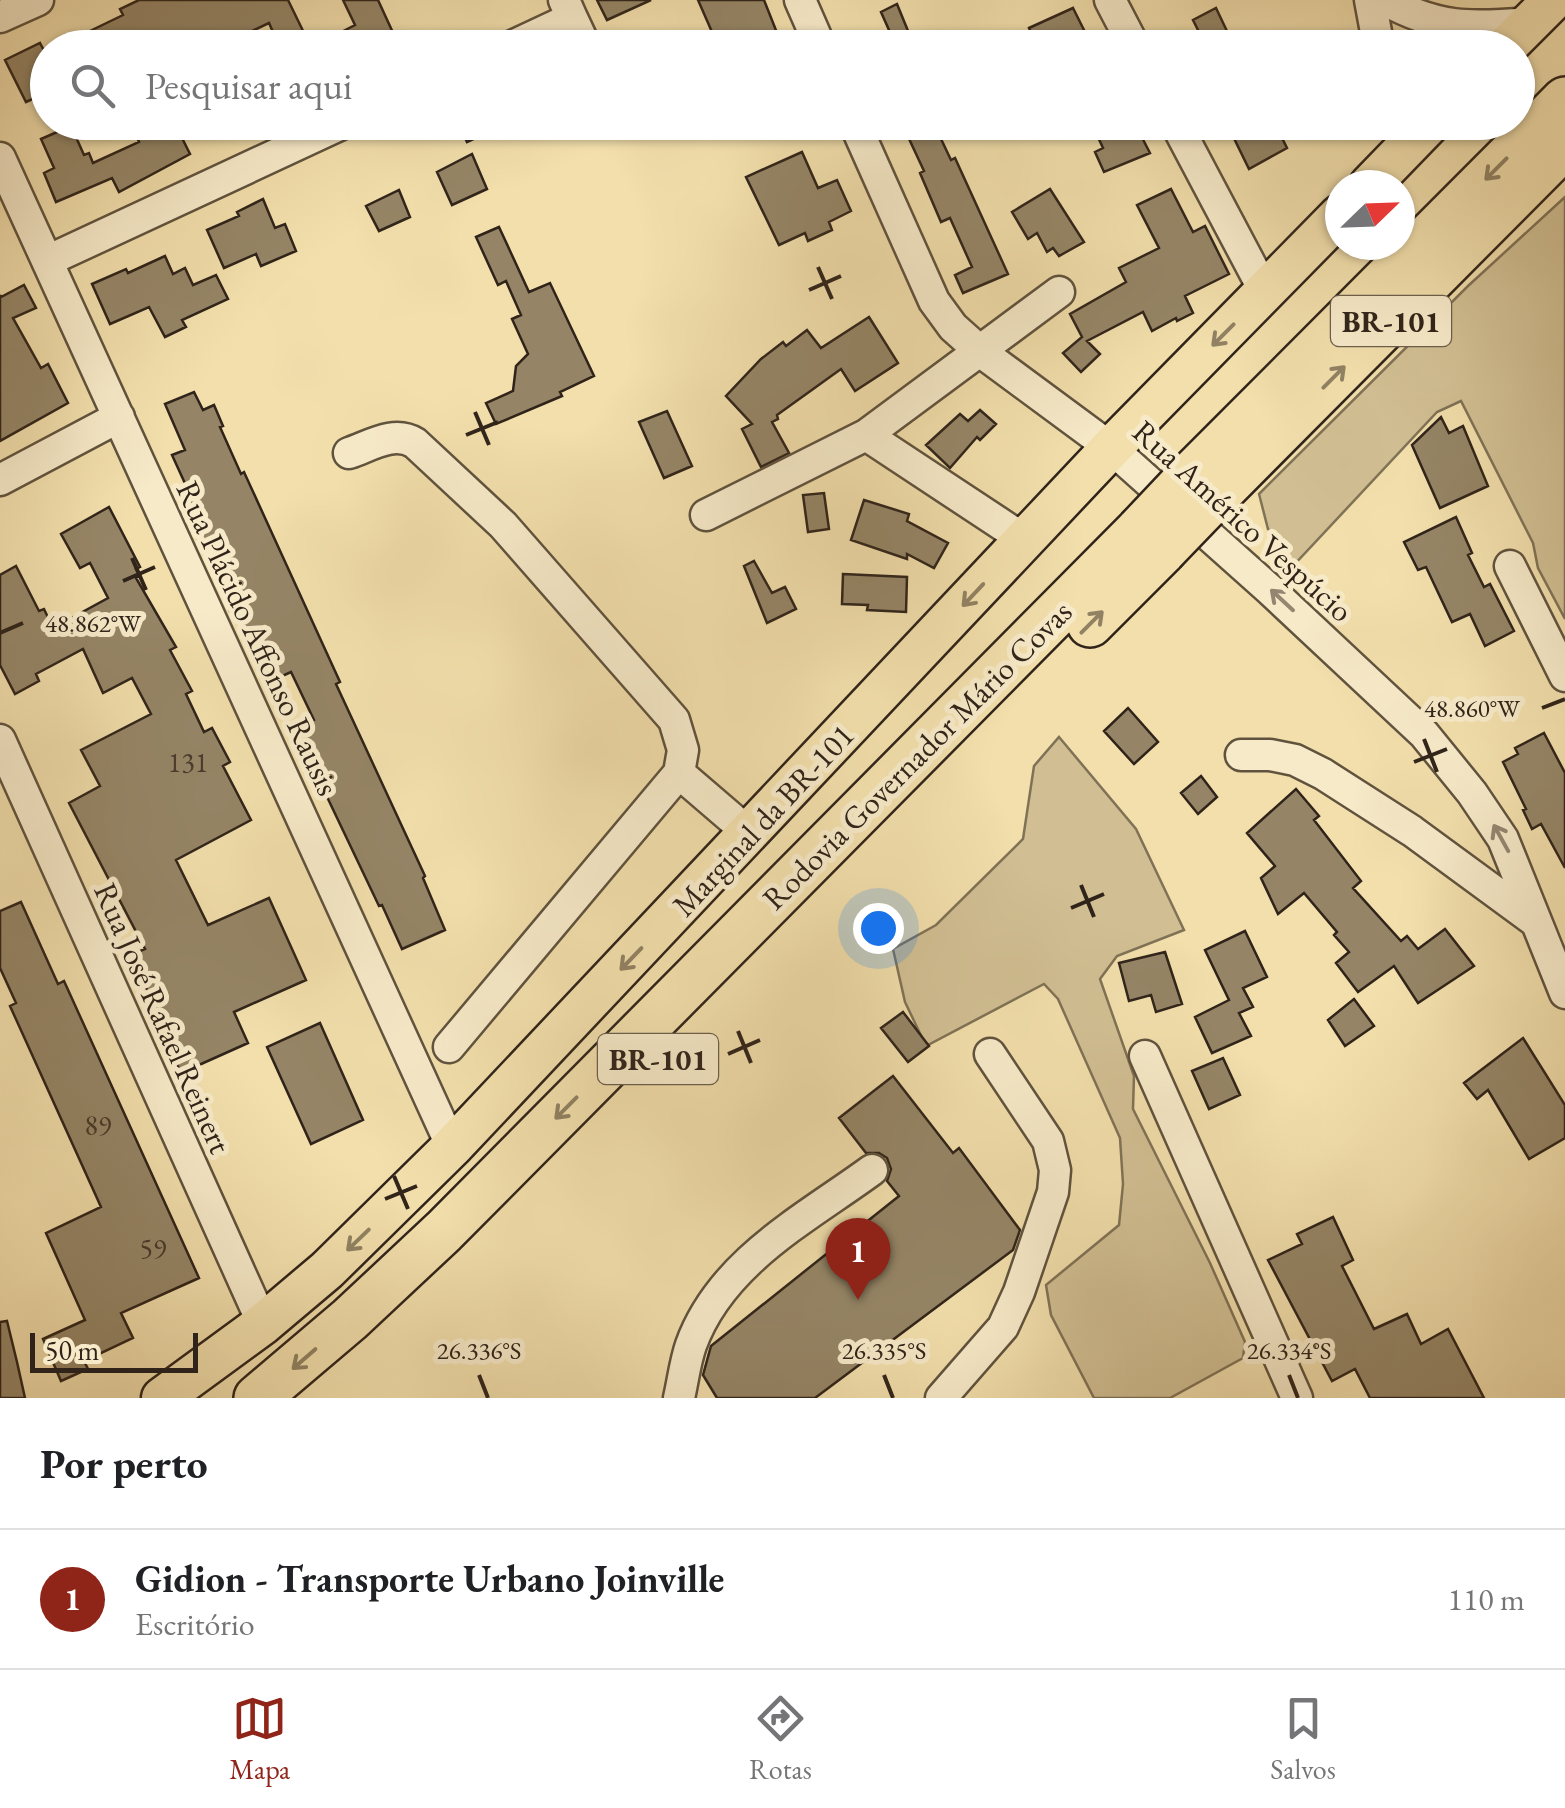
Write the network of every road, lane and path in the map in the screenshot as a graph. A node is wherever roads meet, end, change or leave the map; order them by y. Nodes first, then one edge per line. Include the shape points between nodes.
1 (38, 0) edge
2 (800, 0) edge
3 (1110, 0) edge
4 (1370, 0) edge
5 (1385, 0) edge
6 (568, 9) edge
7 (0, 17) edge
8 (1529, 24) edge
9 (536, 30) edge
10 (813, 30) edge
11 (1126, 30) edge
12 (1376, 30) edge
13 (1565, 100) edge
14 (1535, 132) edge
15 (308, 140) edge
16 (862, 140) edge
17 (1185, 140) edge
18 (1395, 140) edge
19 (1527, 140) edge
20 (1565, 145) edge
21 (0, 158) edge
22 (1378, 170) edge
23 (1325, 230) edge
24 (47, 262) junction
25 (1059, 292) dead end
26 (1265, 292) junction
27 (981, 352) junction
28 (119, 417) junction
29 (866, 436) junction
30 (1111, 448) junction
31 (349, 453) dead end
32 (0, 480) edge
33 (1203, 486) junction
34 (706, 515) dead end
35 (1025, 540) junction
36 (1151, 540) junction
37 (1510, 566) dead end
38 (1565, 676) edge
39 (0, 740) edge
40 (1242, 754) dead end
41 (679, 774) junction
42 (750, 834) junction
43 (1536, 922) junction
44 (1565, 992) edge
45 (449, 1048) dead end
46 (990, 1054) dead end
47 (1146, 1056) dead end
48 (452, 1147) junction
49 (872, 1170) dead end
50 (263, 1324) junction
51 (162, 1398) edge
52 (257, 1398) edge
53 (306, 1398) edge
54 (679, 1398) edge
55 (941, 1398) edge
56 (1297, 1398) edge

1 - 7 street
2 - 10 street
3 - 11 street
4 - 12 street
5 - 8 street via 1450,26
6 - 9 street
13 -> 14 highway, Rodovia Governador Mário Covas / BR-101
15 - 24 street
16 - 27 street, Rua Américo Vespúcio via 934,301
17 - 26 street
18 - 22 main road
19 -> 33 highway, Rodovia Governador Mário Covas / BR-101
33 -> 20 highway, Rodovia Governador Mário Covas / BR-101
21 - 24 street, Rua Plácido Affonso Rausis
23 - 26 main road, Marginal da BR-101
24 - 28 street, Rua Plácido Affonso Rausis
25 - 27 street
26 -> 30 main road, Marginal da BR-101
27 - 29 street
27 - 30 street, Rua Américo Vespúcio
28 - 32 street
28 - 48 street, Rua Plácido Affonso Rausis
29 - 34 street
29 - 35 street
30 - 35 main road, Marginal da BR-101
43 -> 30 street, Rua Américo Vespúcio via 1503,840 1424,734
31 - 41 street via 405,437 503,524 674,720 683,750
33 - 36 highway, Rodovia Governador Mário Covas / BR-101, bridge
35 -> 42 main road, Marginal da BR-101
36 -> 52 highway, Rodovia Governador Mário Covas / BR-101 via 444,1231
53 -> 36 highway, Rodovia Governador Mário Covas / BR-101 via 479,1239
37 - 38 street
39 - 50 street, Rua José Rafael Reinert
40 - 43 street via 1295,760 1323,774
41 - 42 street
41 - 45 street
42 -> 48 main road, Marginal da BR-101
43 - 44 street, Rua Américo Vespúcio
46 - 55 street via 1048,1142 1053,1192 1002,1327
47 - 56 street
48 -> 50 main road, Marginal da BR-101
49 - 54 street via 746,1262 714,1298 691,1345
50 - 51 main road, Marginal da BR-101

